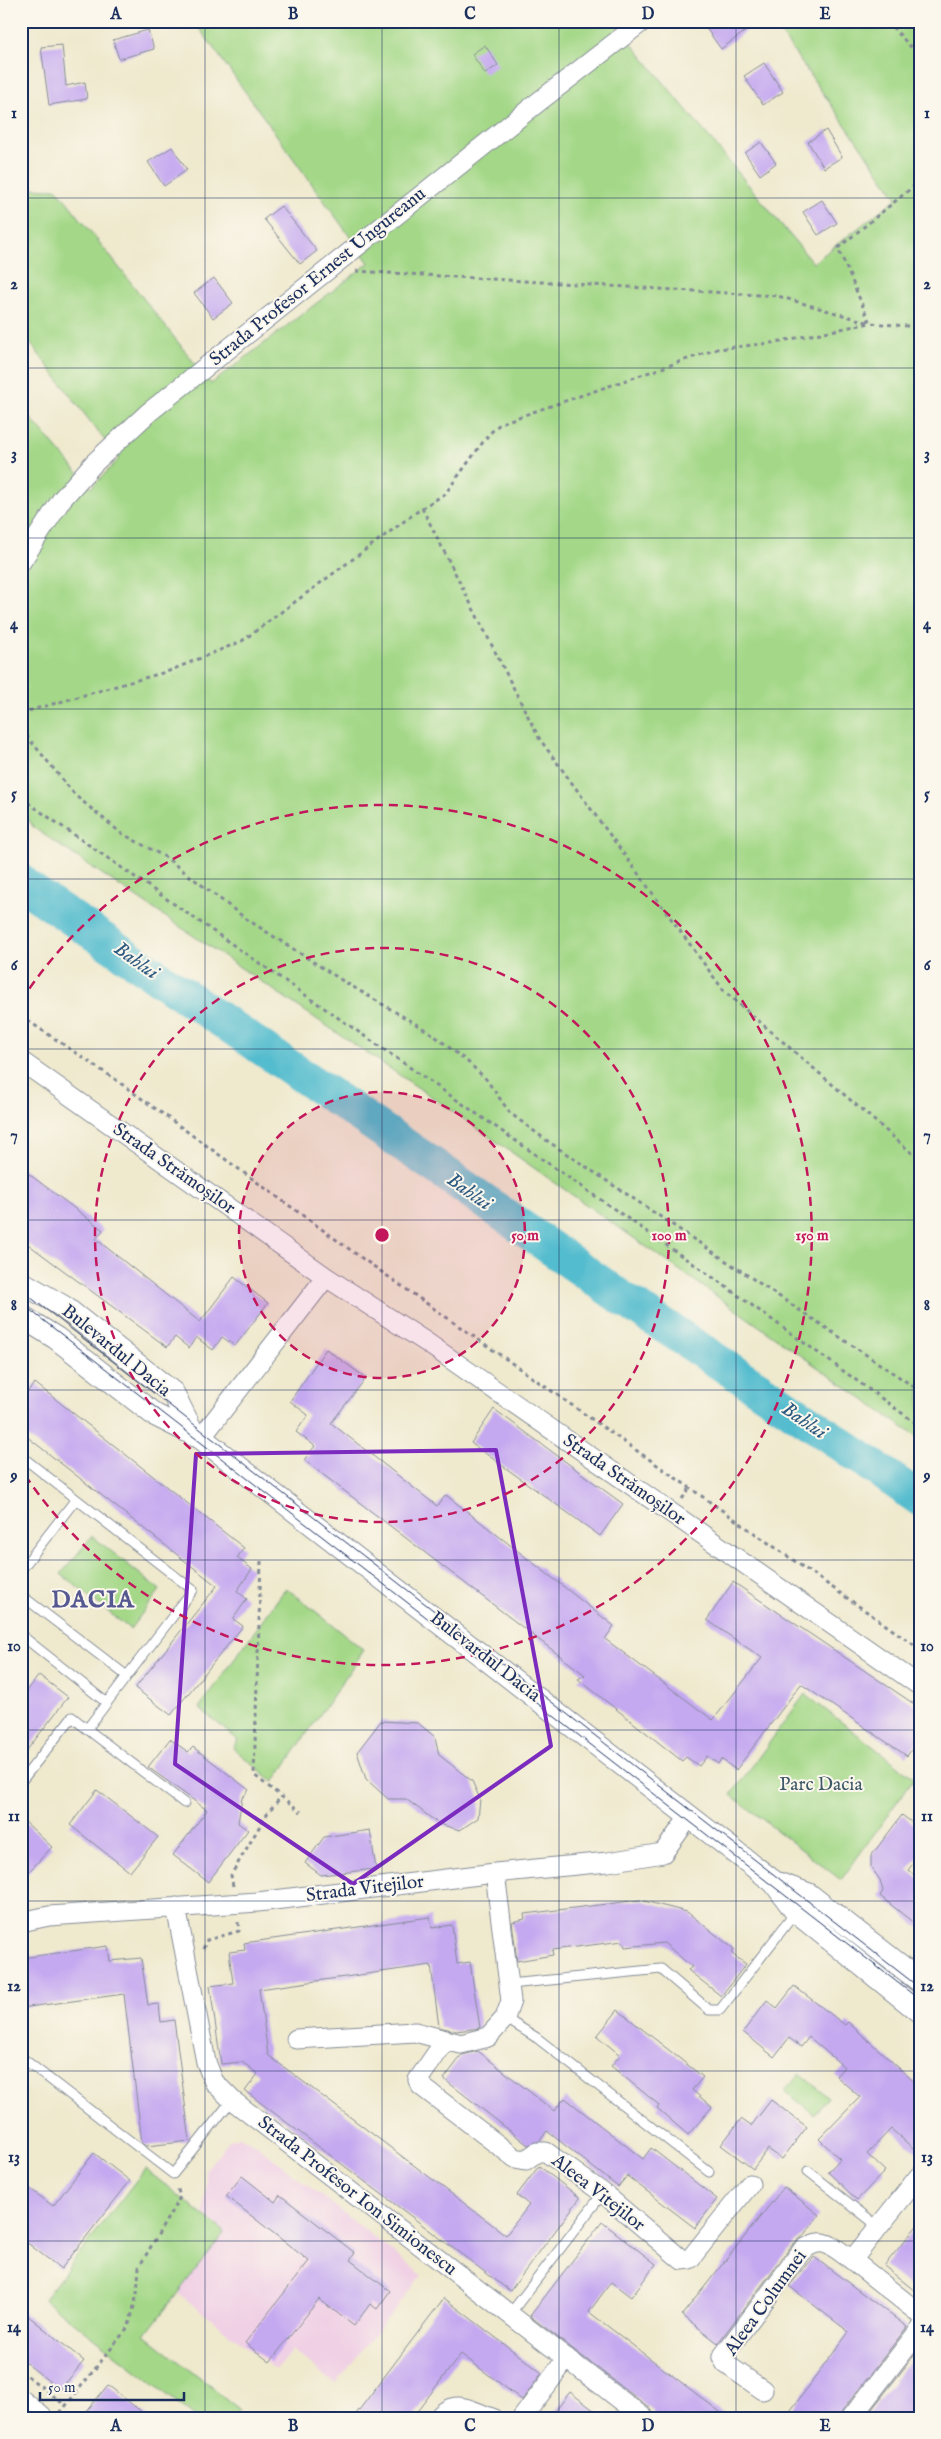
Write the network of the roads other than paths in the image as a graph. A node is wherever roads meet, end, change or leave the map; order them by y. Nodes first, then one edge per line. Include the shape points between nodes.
1 (644, 21) edge
2 (21, 562) edge
3 (21, 1061) edge
4 (326, 1277) junction
5 (23, 1287) edge
6 (21, 1316) edge
7 (198, 1436) junction
8 (21, 1456) edge
9 (76, 1499) junction
10 (21, 1570) edge
11 (21, 1595) edge
12 (21, 1635) edge
13 (127, 1676) junction
14 (920, 1686) edge
15 (107, 1703) junction
16 (86, 1729) junction
17 (23, 1779) dead end
18 (184, 1804) dead end
19 (690, 1816) junction
20 (495, 1873) junction
21 (802, 1903) junction
22 (176, 1907) junction
23 (21, 1922) edge
24 (920, 1981) edge
25 (510, 1984) junction
26 (920, 2012) edge
27 (505, 2018) junction
28 (296, 2039) dead end
29 (444, 2041) junction
30 (21, 2057) edge
31 (232, 2100) junction
32 (808, 2171) dead end
33 (709, 2172) dead end
34 (920, 2175) edge
35 (750, 2184) dead end
36 (603, 2193) junction
37 (878, 2227) junction
38 (852, 2260) junction
39 (510, 2314) junction
40 (920, 2314) edge
41 (920, 2329) edge
42 (567, 2358) junction
43 (763, 2390) dead end
44 (21, 2401) edge
45 (42, 2418) edge
46 (438, 2418) edge
47 (492, 2418) edge
48 (522, 2418) edge
49 (644, 2418) edge
50 (851, 2418) edge

1 - 2 street, Strada Profesor Ernest Ungureanu via 148,413 94,463 62,499
3 - 4 street, Strada Strămoșilor
4 - 7 street
4 - 14 street, Strada Strămoșilor via 426,1342
5 - 7 street, Bulevardul Dacia via 64,1307 173,1393
6 - 7 street, Bulevardul Dacia via 56,1338 155,1415
7 - 19 street, Bulevardul Dacia
8 - 9 lane
9 - 10 lane
9 - 13 lane via 193,1590
11 - 13 lane
12 - 15 lane
13 - 15 lane
15 - 16 lane
16 - 17 lane via 72,1717
16 - 18 lane
19 - 20 street, Strada Vitejilor via 663,1853
19 - 21 street, Bulevardul Dacia
20 - 22 street, Strada Vitejilor via 258,1902
20 - 25 street
21 - 24 street, Bulevardul Dacia
21 - 25 lane via 720,2010 709,2010 661,1970
21 - 26 street, Bulevardul Dacia
22 - 23 street, Strada Vitejilor via 49,1916
22 - 31 street, Strada Profesor Ion Simionescu via 206,2062 214,2082
25 - 27 street via 511,2002
27 - 29 street via 488,2036 461,2044
27 - 33 lane via 537,2038
28 - 29 street via 415,2032
29 - 36 street, Aleea Vitejilor via 421,2073 418,2080 421,2086 515,2158 526,2160 537,2152 546,2152
30 - 31 lane via 173,2174
31 - 39 street, Strada Profesor Ion Simionescu
32 - 37 lane
34 - 37 street
35 - 36 street, Aleea Vitejilor via 690,2259 682,2260
36 - 39 lane
37 - 38 street
38 - 40 street, Aleea Columnei
38 - 43 street, Aleea Columnei via 829,2244 809,2244 722,2357 726,2364
39 - 42 street, Strada Profesor Ion Simionescu
41 - 50 street
42 - 48 street
42 - 49 street, Strada Profesor Ion Simionescu
44 - 45 street
46 - 47 street via 444,2410 461,2406

